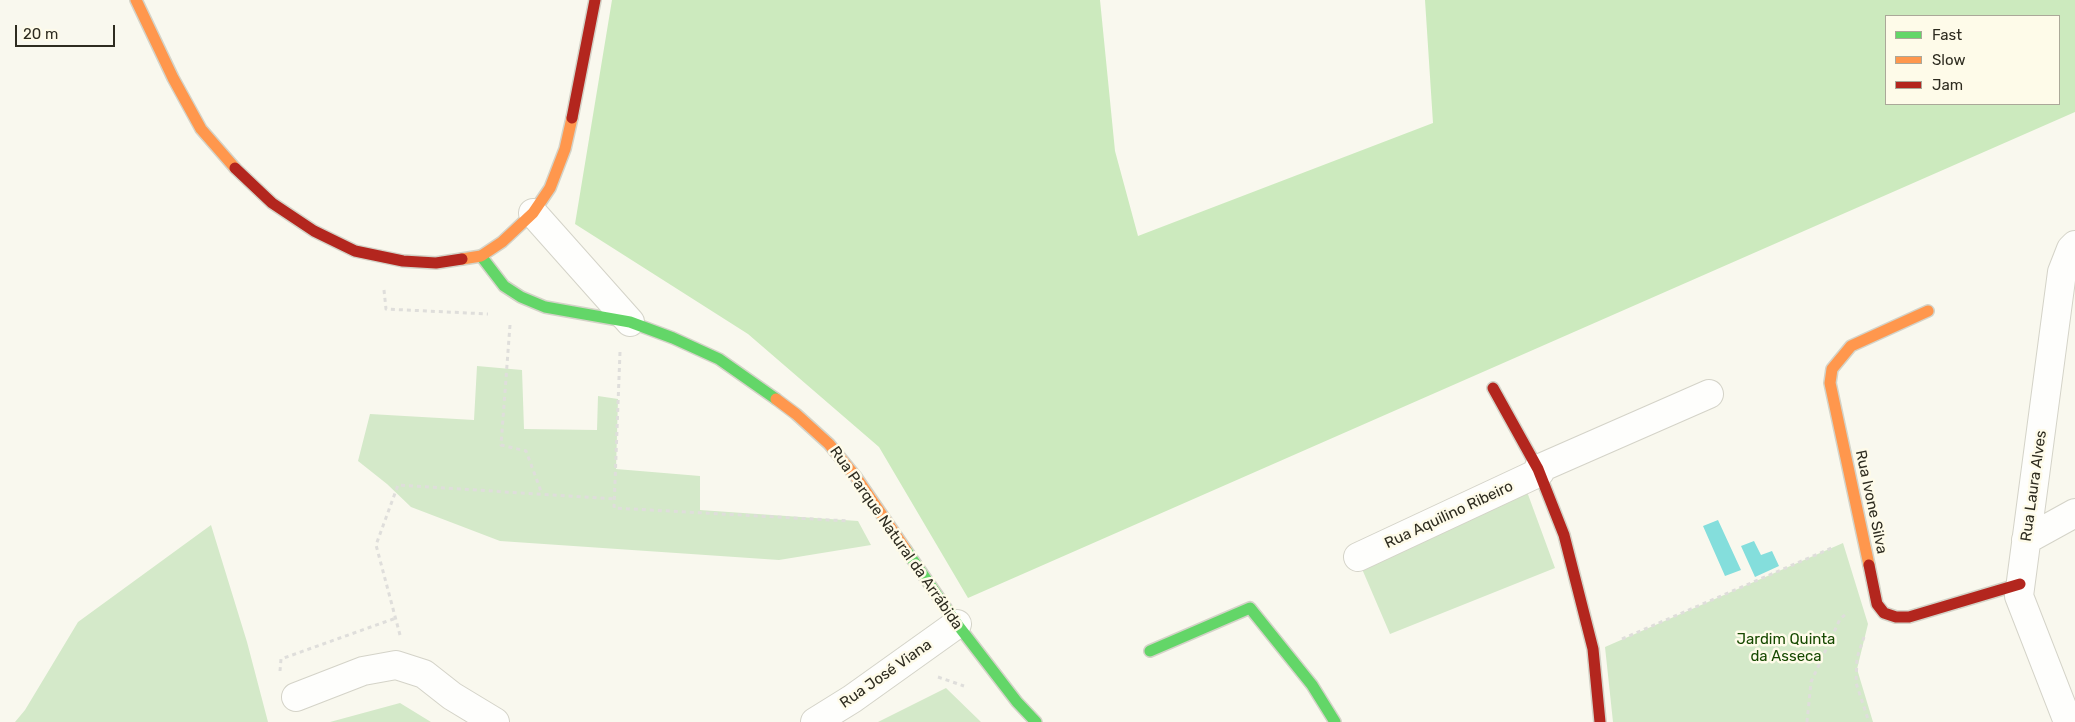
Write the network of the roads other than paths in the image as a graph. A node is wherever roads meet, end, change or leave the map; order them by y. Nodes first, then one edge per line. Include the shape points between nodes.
1 (136, 0) edge
2 (595, 0) edge
3 (533, 213) junction
4 (2075, 245) edge
5 (481, 256) junction
6 (1928, 311) dead end
7 (625, 321) junction
8 (1493, 388) dead end
9 (1709, 394) dead end
10 (1539, 471) junction
11 (2075, 513) edge
12 (2026, 540) junction
13 (1358, 557) dead end
14 (2020, 584) junction
15 (957, 624) junction
16 (1150, 651) dead end
17 (296, 696) dead end
18 (495, 722) edge
19 (814, 722) edge
20 (1036, 722) edge
21 (1334, 722) edge
22 (1600, 722) edge
23 (2068, 722) edge

1 - 5 street via 201,129 238,172 272,203 314,231 355,250 381,257 436,263
2 - 3 street via 565,149 550,188
3 - 5 street via 519,229
3 - 7 street, Rua Parque Natural da Arrábida
4 - 12 street, Rua Laura Alves via 2062,272
5 - 7 street, Rua Parque Natural da Arrábida via 504,286 545,307
6 - 14 street, Rua Ivone Silva via 1851,346 1832,369 1830,383 1877,604 1884,613 1909,617
7 - 15 street, Rua Parque Natural da Arrábida via 674,338 719,359 796,414 828,444 856,478
8 - 10 street
9 - 10 street, Rua Aquilino Ribeiro
10 - 13 street, Rua Aquilino Ribeiro
10 - 22 street via 1564,535 1586,616 1593,649
11 - 12 street
12 - 14 street, Rua Laura Alves
14 - 23 street, Rua Laura Alves via 2018,596
15 - 19 street, Rua José Viana via 852,699
15 - 20 street, Rua Parque Natural da Arrábida
16 - 21 street via 1250,608 1312,686
17 - 18 street via 379,667 410,668

